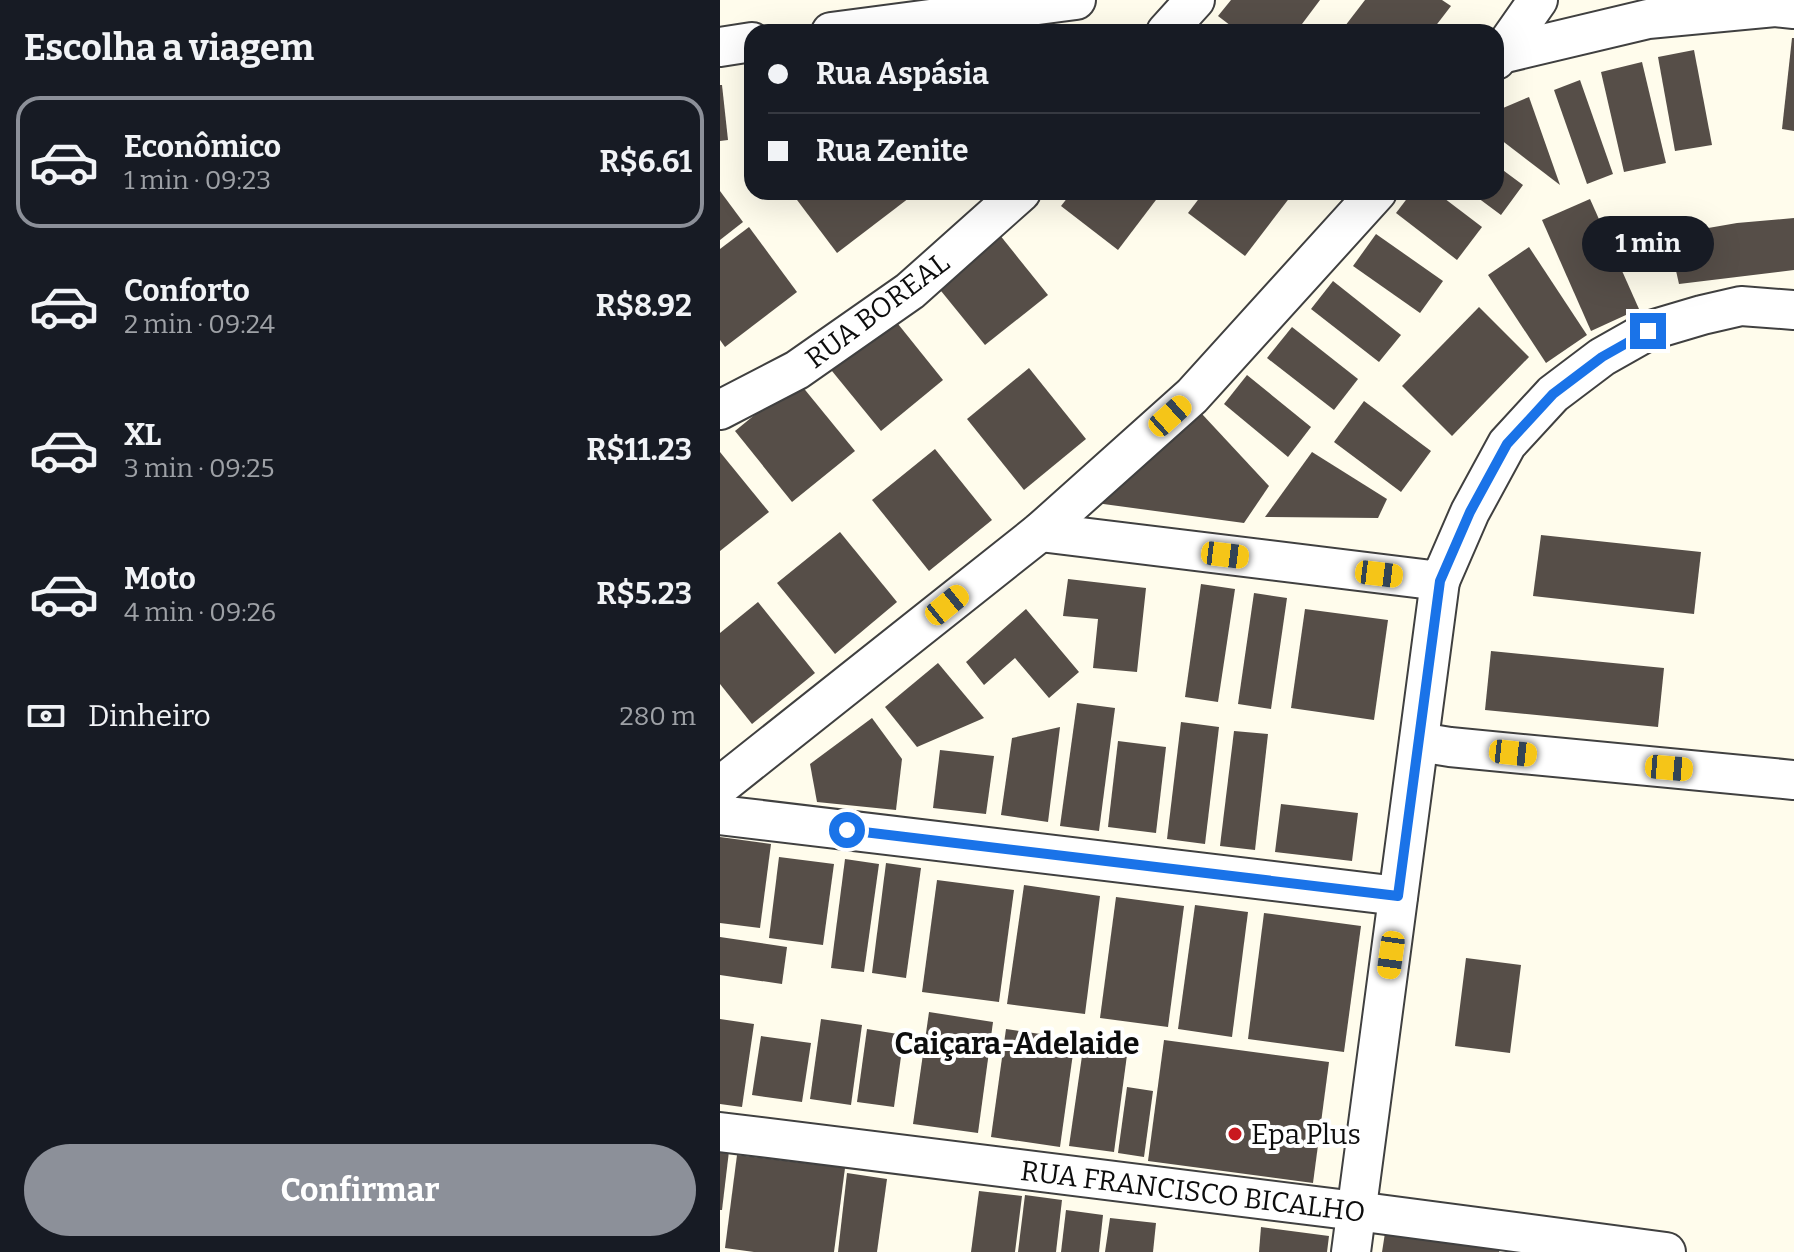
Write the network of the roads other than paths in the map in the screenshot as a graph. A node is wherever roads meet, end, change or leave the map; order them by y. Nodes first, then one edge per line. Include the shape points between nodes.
1 (1076, 0) edge
2 (1195, 0) edge
3 (1538, 0) edge
4 (1794, 9) edge
5 (892, 24) edge
6 (1173, 24) edge
7 (744, 43) edge
8 (720, 47) edge
9 (1504, 48) edge
10 (1504, 55) edge
11 (1012, 200) edge
12 (1370, 200) edge
13 (1794, 310) edge
14 (720, 410) edge
15 (1040, 532) junction
16 (1440, 581) junction
17 (1419, 742) junction
18 (762, 753) junction
19 (1794, 780) edge
20 (720, 786) edge
21 (737, 817) edge
22 (1398, 896) junction
23 (720, 1132) edge
24 (1356, 1211) junction
25 (1351, 1252) edge
26 (1666, 1252) edge

1 - 5 street
2 - 6 street
3 - 9 street
4 - 10 street via 1648,19
7 - 8 street
11 - 14 street, RUA BOREAL via 910,291 797,370
12 - 15 street via 1192,396
13 - 16 street via 1741,306 1648,331 1553,394 1507,444
15 - 16 street
15 - 18 street
16 - 17 street
17 - 19 street
17 - 22 street
18 - 20 street
18 - 21 street
21 - 22 street
22 - 24 street
23 - 24 street, RUA FRANCISCO BICALHO
24 - 25 street
24 - 26 street, RUA FRANCISCO BICALHO

